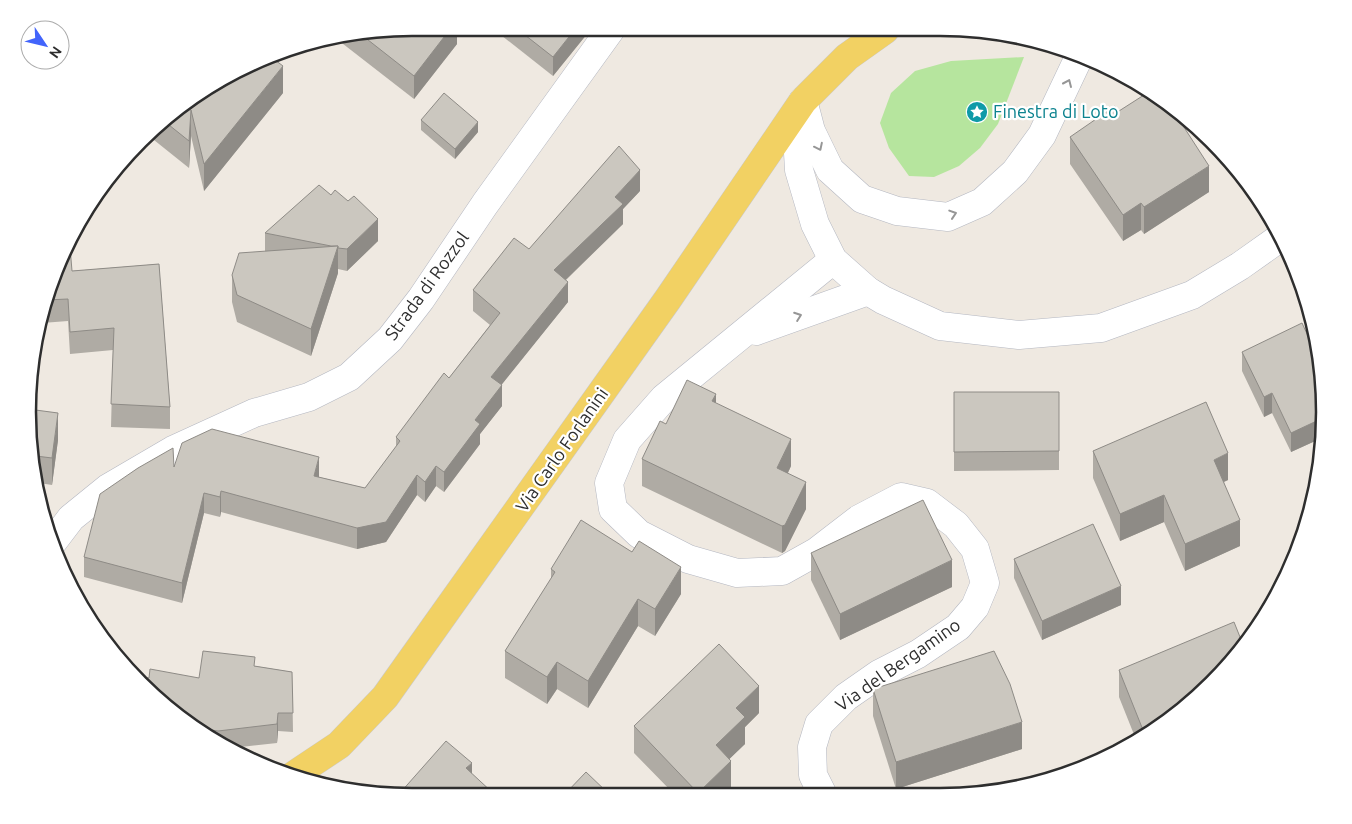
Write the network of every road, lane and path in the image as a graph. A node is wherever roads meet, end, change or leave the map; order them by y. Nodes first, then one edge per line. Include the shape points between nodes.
1 (607, 36) edge
2 (877, 36) edge
3 (1077, 62) edge
4 (803, 101) junction
5 (1275, 242) edge
6 (833, 260) junction
7 (868, 291) junction
8 (736, 338) junction
9 (57, 536) edge
10 (301, 771) edge
11 (820, 788) edge

1 - 9 street, Strada di Rozzol via 485,204 421,299 390,339 349,377 309,397 254,413 173,450 108,488 71,518
2 - 4 main road, Via Carlo Forlanini via 847,57
4 -> 3 street via 811,131 830,170 862,200 897,211 948,217 982,202 1015,172 1042,135
4 - 6 street via 797,136 798,170 815,224
4 - 10 main road, Via Carlo Forlanini via 663,307 385,698 339,746
5 - 7 street via 1192,295 1101,328 1019,336 940,326
6 - 7 street
6 - 8 street, Via del Bergamino
8 -> 7 street, Via del Bergamino
8 - 11 street, Via del Bergamino via 664,398 627,440 609,483 613,510 639,534 688,559 737,573 782,571 816,552 859,519 901,497 927,503 956,525 975,549 985,583 975,607 958,627 866,683 846,697 819,724 812,747 813,775

